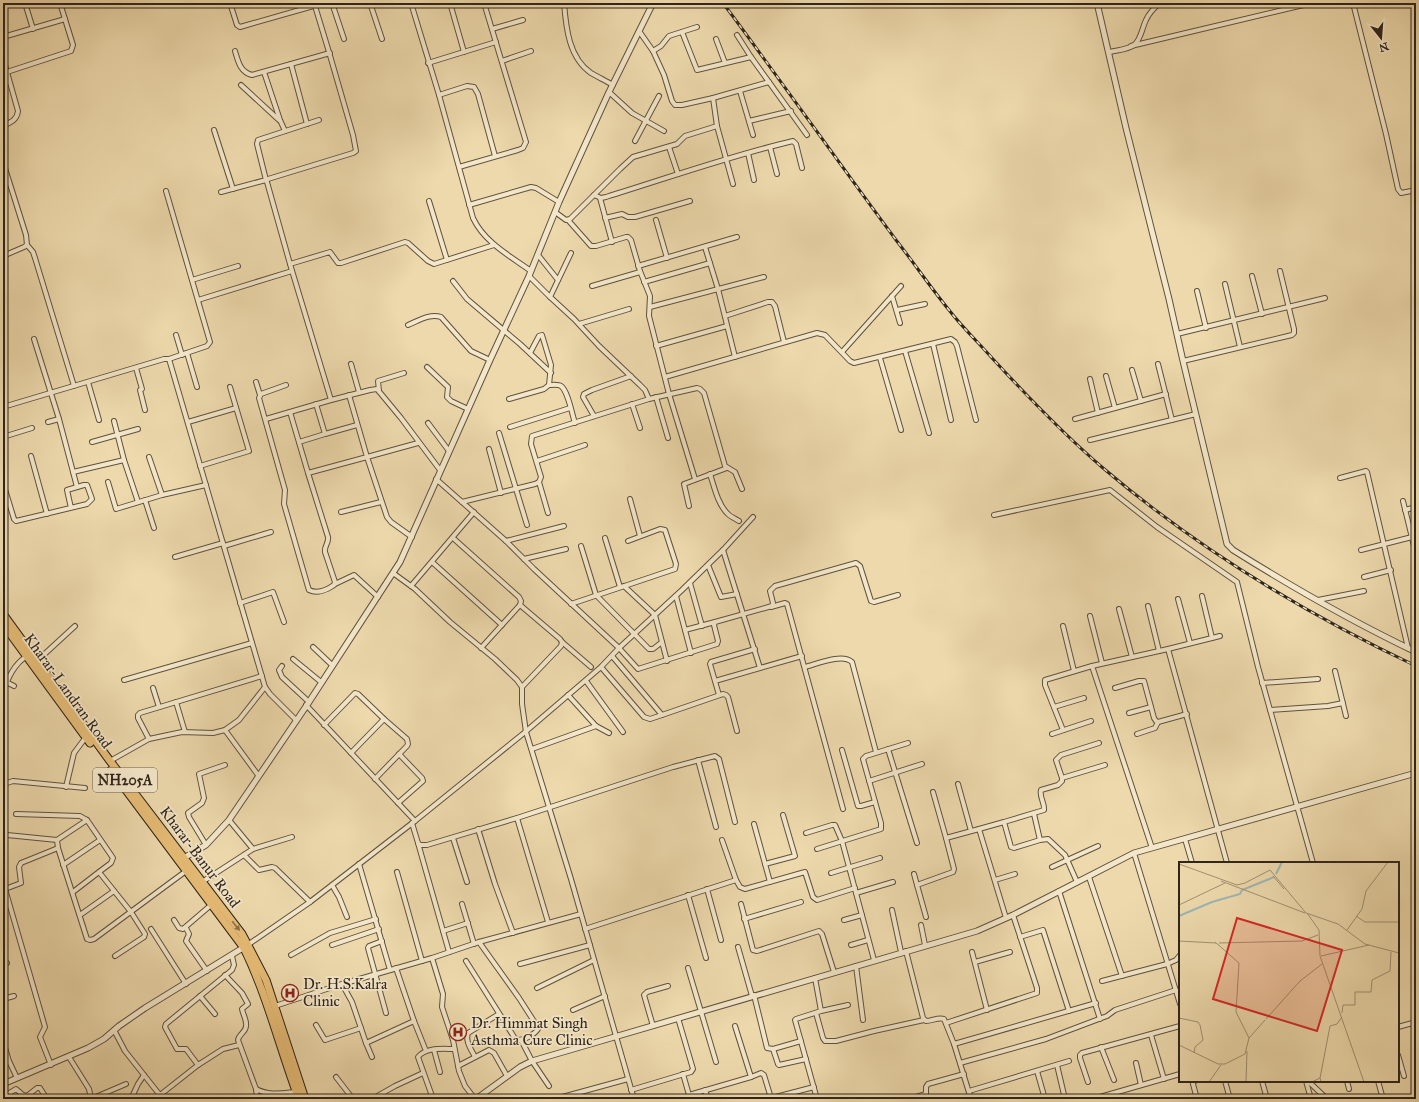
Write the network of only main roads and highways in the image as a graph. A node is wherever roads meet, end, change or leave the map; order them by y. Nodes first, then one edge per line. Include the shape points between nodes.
1 (3, 614) edge
2 (3, 624) edge
3 (181, 859) junction
4 (246, 946) junction
5 (298, 1095) edge
6 (305, 1099) edge

1 - 3 highway, Kharar-Banur Road / NH205A
2 - 3 highway, Kharar-Landran Road / NH205A via 86,737
3 - 4 highway, Kharar-Landran Road / NH205A via 185,871
3 -> 4 highway, Kharar-Banur Road / NH205A via 242,934
4 - 5 highway, NH205A
4 - 6 highway, Kharar-Banur Road / NH205A via 266,980

